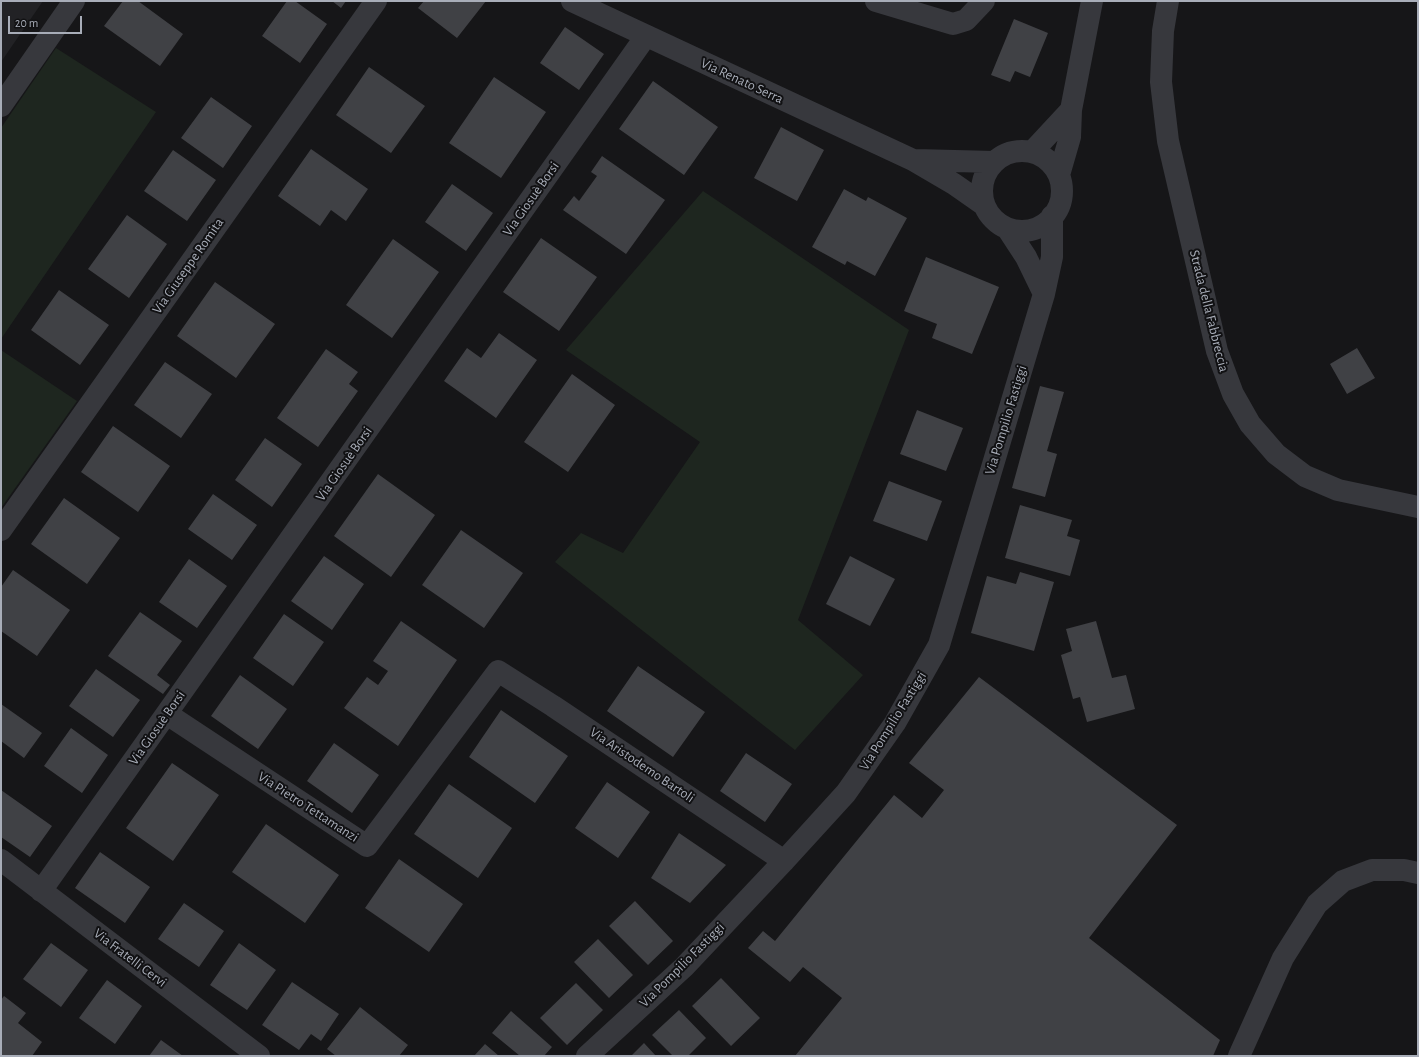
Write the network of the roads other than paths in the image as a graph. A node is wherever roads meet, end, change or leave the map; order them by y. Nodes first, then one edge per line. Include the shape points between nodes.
1 (74, 1) edge
2 (376, 1) edge
3 (572, 1) edge
4 (876, 1) edge
5 (984, 1) edge
6 (1092, 1) edge
7 (1168, 1) edge
8 (646, 36) junction
9 (1, 106) edge
10 (1071, 110) junction
11 (1032, 152) junction
12 (913, 160) junction
13 (994, 162) junction
14 (1059, 176) junction
15 (984, 205) junction
16 (1052, 216) junction
17 (1007, 228) junction
18 (1044, 294) junction
19 (1418, 507) edge
20 (1, 530) edge
21 (498, 671) joint
22 (167, 714) junction
23 (1, 860) edge
24 (784, 861) junction
25 (1418, 873) edge
26 (41, 891) junction
27 (254, 1055) edge
28 (587, 1056) edge
29 (1239, 1056) edge

1 - 9 street
2 - 20 street, Via Giuseppe Romita
3 - 8 street, Via Renato Serra
4 - 5 street via 953,24 966,20
6 - 10 street
7 - 19 street, Strada della Fabbreccia via 1163,31 1161,82 1168,141 1217,351 1232,394 1250,424 1276,454 1305,476 1338,490
8 - 12 street, Via Renato Serra
8 - 22 street, Via Giosuè Borsi
10 - 11 street
10 - 14 street via 1070,137
11 - 13 street via 1006,154
11 - 14 street via 1052,165
12 - 13 street, Via Renato Serra
12 - 15 street, Via Renato Serra
13 - 15 street via 983,182
14 - 16 street via 1061,197
15 - 17 street via 990,215
16 - 17 street via 1032,229
16 - 18 street, Via Pompilio Fastiggi via 1052,257
17 - 18 street via 1026,257
18 - 24 street, Via Pompilio Fastiggi via 939,645 895,723 846,793
21 - 22 street, Via Pietro Tettamanzi via 366,846
21 - 24 street, Via Aristodemo Bartoli
22 - 26 street, Via Giosuè Borsi
23 - 26 street, Via Fratelli Cervi
24 - 28 street, Via Pompilio Fastiggi via 684,967
25 - 29 street via 1404,870 1372,870 1343,881 1318,904 1283,958
26 - 27 street, Via Fratelli Cervi

